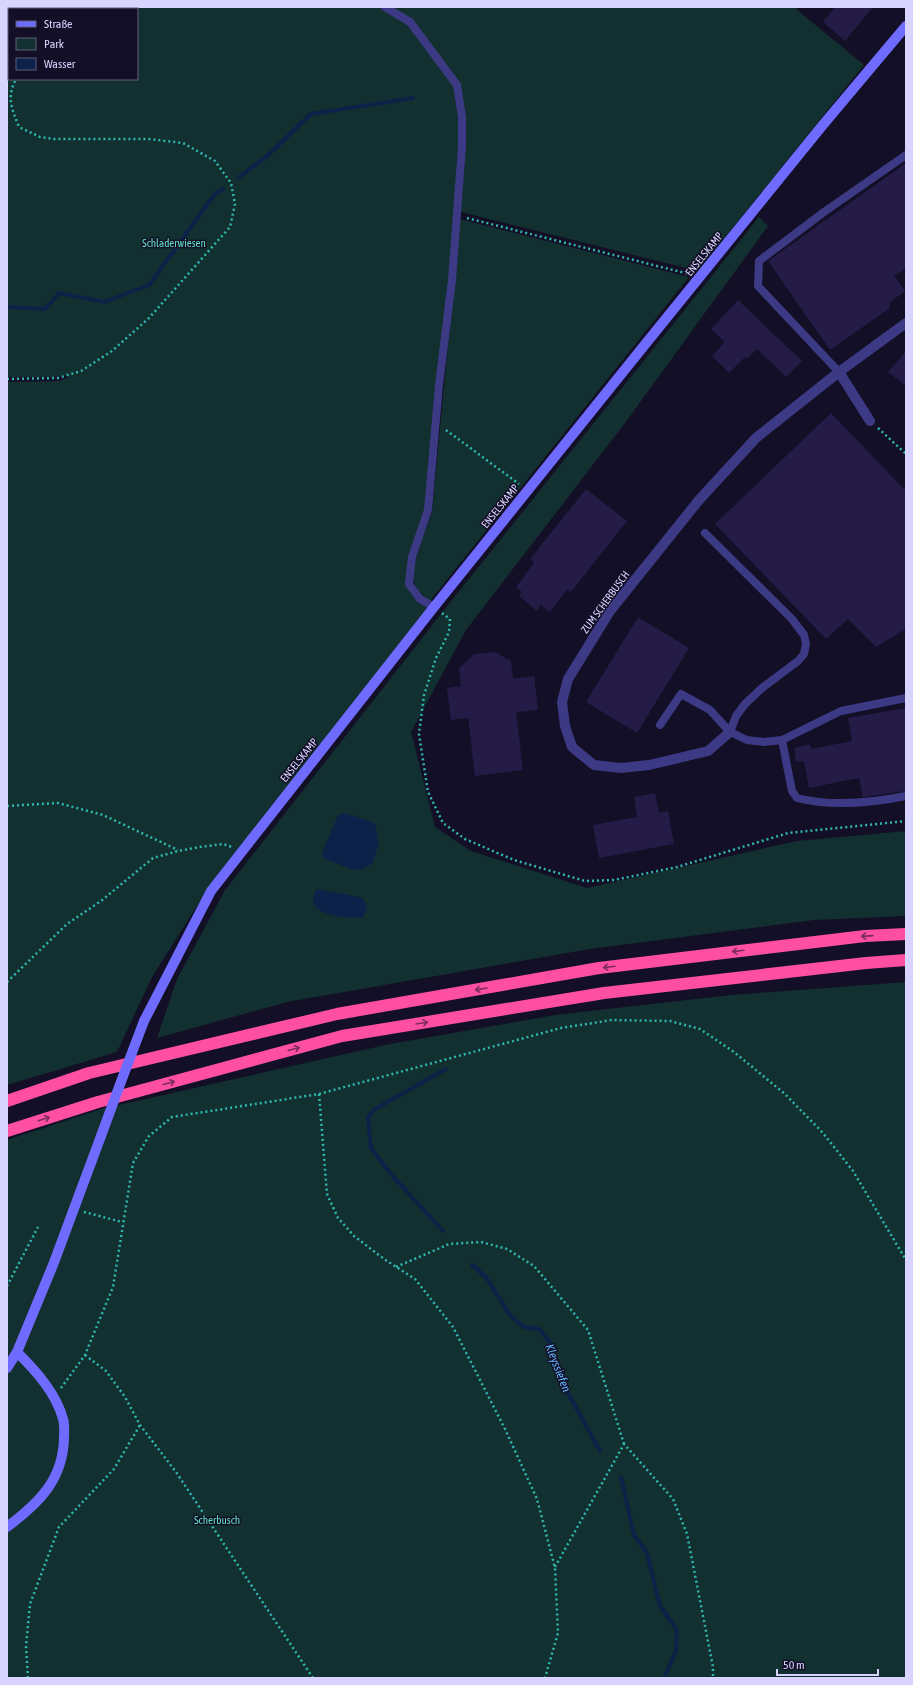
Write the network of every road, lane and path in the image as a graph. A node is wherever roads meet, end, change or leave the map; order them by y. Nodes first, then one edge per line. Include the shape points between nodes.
1 (385, 7) edge
2 (906, 26) edge
3 (16, 80) edge
4 (906, 155) edge
5 (457, 216) junction
6 (701, 277) junction
7 (906, 323) edge
8 (838, 372) junction
9 (7, 379) edge
10 (870, 421) joint
11 (436, 423) junction
12 (906, 454) edge
13 (528, 490) junction
14 (705, 533) dead end
15 (434, 607) junction
16 (906, 698) edge
17 (660, 725) dead end
18 (730, 732) junction
19 (782, 740) junction
20 (906, 796) edge
21 (7, 806) edge
22 (906, 821) edge
23 (178, 851) junction
24 (242, 851) junction
25 (906, 934) edge
26 (906, 960) edge
27 (7, 982) edge
28 (319, 1094) junction
29 (7, 1101) edge
30 (7, 1131) edge
31 (74, 1210) junction
32 (122, 1222) junction
33 (38, 1227) dead end
34 (906, 1260) edge
35 (396, 1267) junction
36 (7, 1286) edge
37 (17, 1352) junction
38 (85, 1355) junction
39 (7, 1368) edge
40 (54, 1397) junction
41 (140, 1425) junction
42 (624, 1444) junction
43 (7, 1527) edge
44 (555, 1568) junction
45 (28, 1678) edge
46 (313, 1678) edge
47 (545, 1678) edge
48 (713, 1678) edge

1 - 5 lane via 410,22 457,85 462,116 462,146
2 - 6 main road, ENSELSKAMP
3 - 9 path via 10,103 19,127 40,137 54,139 149,139 183,143 215,161 231,183 235,204 230,227 149,318 112,351 81,371 58,378
4 - 8 lane via 759,261 758,286
5 - 6 path
5 - 11 lane
6 - 13 main road, ENSELSKAMP
7 - 8 street, ZUM SCHERBUSCH
8 - 10 street
8 - 18 street, ZUM SCHERBUSCH via 756,438 699,500 610,611 568,679 562,702 565,726 572,747 594,765 621,768 649,765 708,751
10 - 12 path
11 - 13 path
11 - 15 lane via 428,510 412,557 409,584 420,599
13 - 15 main road, ENSELSKAMP
14 - 18 lane via 792,619 804,635 806,644 804,654 798,661 745,704 736,716
15 - 22 path via 450,620 449,632 436,658 424,695 419,734 428,792 443,823 465,839 514,860 592,881 614,880 677,867 788,833
15 - 24 main road, ENSELSKAMP
16 - 19 lane via 842,711
17 - 18 lane via 681,694 710,710
18 - 19 lane via 752,741
19 - 20 lane via 792,791 797,798 807,801 859,803
21 - 23 path via 58,803 103,815
23 - 24 path via 223,844
23 - 27 path via 153,858 101,901 67,924
24 - 31 main road, ENSELSKAMP, bridge via 211,891 144,1021
25 -> 29 highway via 865,936 599,968 337,1014 89,1073
30 -> 26 highway via 98,1102 342,1036 604,993
28 - 32 path via 172,1117 149,1136 133,1163
28 - 34 path via 561,1028 612,1020 670,1021 700,1029 734,1052 785,1094 823,1133 853,1171
28 - 35 path via 327,1194 338,1218 354,1236
31 - 32 path
31 - 37 main road, ENSELSKAMP
32 - 38 path via 113,1287
33 - 36 path
35 - 42 path via 449,1244 480,1242 507,1248 534,1266 588,1330
35 - 44 path via 415,1278 453,1327 537,1499
37 - 39 main road, ENSELSKAMP
37 - 40 main road
38 - 40 path
38 - 41 path via 106,1371 125,1397
40 - 43 main road via 64,1421 61,1464 46,1492 27,1512
41 - 45 path via 114,1469 59,1527 30,1604 26,1646
41 - 46 path via 176,1472
42 - 44 path
42 - 48 path via 673,1499 686,1534 712,1660
44 - 47 path via 558,1634

